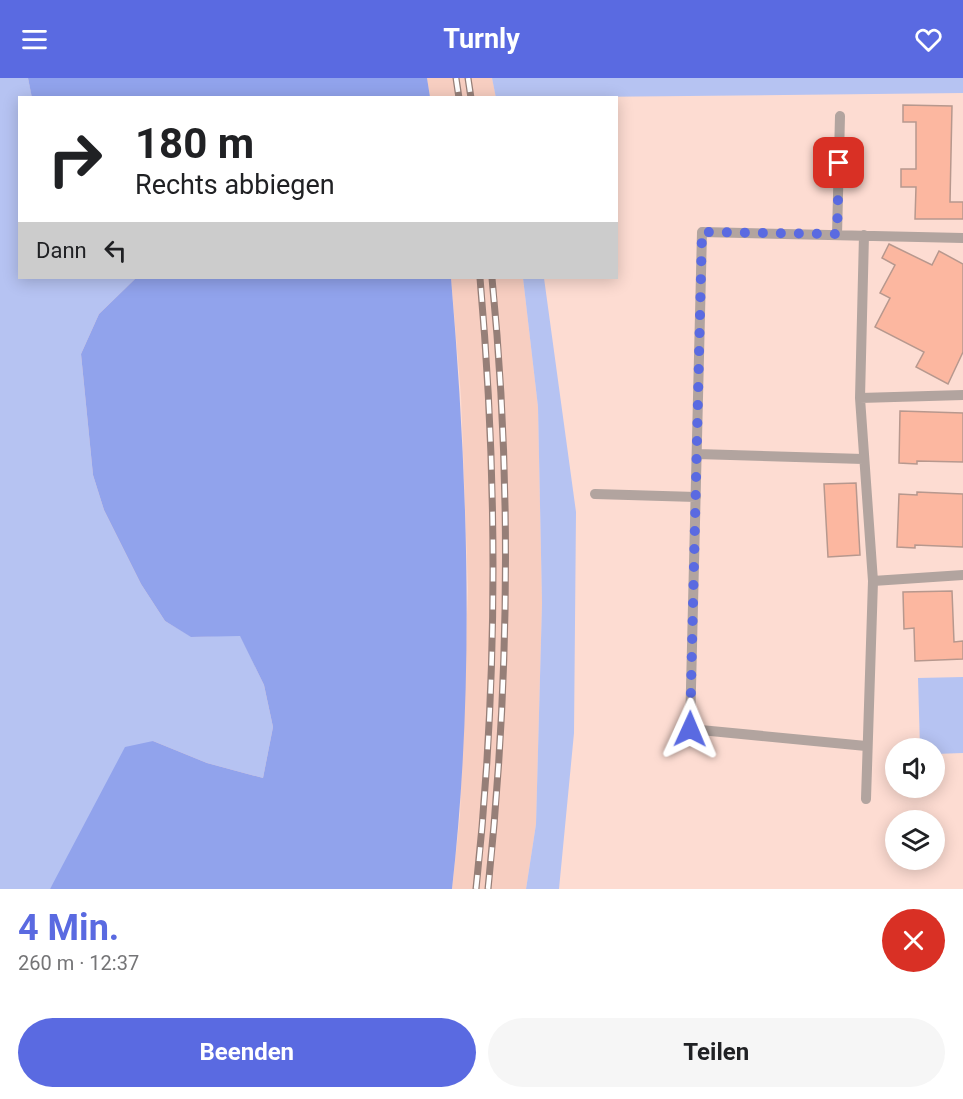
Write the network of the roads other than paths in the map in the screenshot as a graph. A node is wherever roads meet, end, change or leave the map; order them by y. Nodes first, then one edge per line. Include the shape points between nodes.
1 (840, 116) dead end
2 (837, 234) junction
3 (864, 235) junction
4 (963, 238) edge
5 (963, 395) edge
6 (860, 398) junction
7 (697, 454) junction
8 (863, 459) junction
9 (595, 494) dead end
10 (696, 497) junction
11 (963, 575) edge
12 (873, 581) junction
13 (866, 746) junction
14 (866, 799) dead end

1 - 2 lane
2 - 3 lane
2 - 7 lane via 702,232
3 - 4 lane
3 - 6 lane
5 - 6 lane
6 - 8 lane
7 - 8 lane
7 - 10 lane
8 - 12 lane
9 - 10 lane
10 - 13 lane via 690,729
11 - 12 lane
12 - 13 lane
13 - 14 lane

